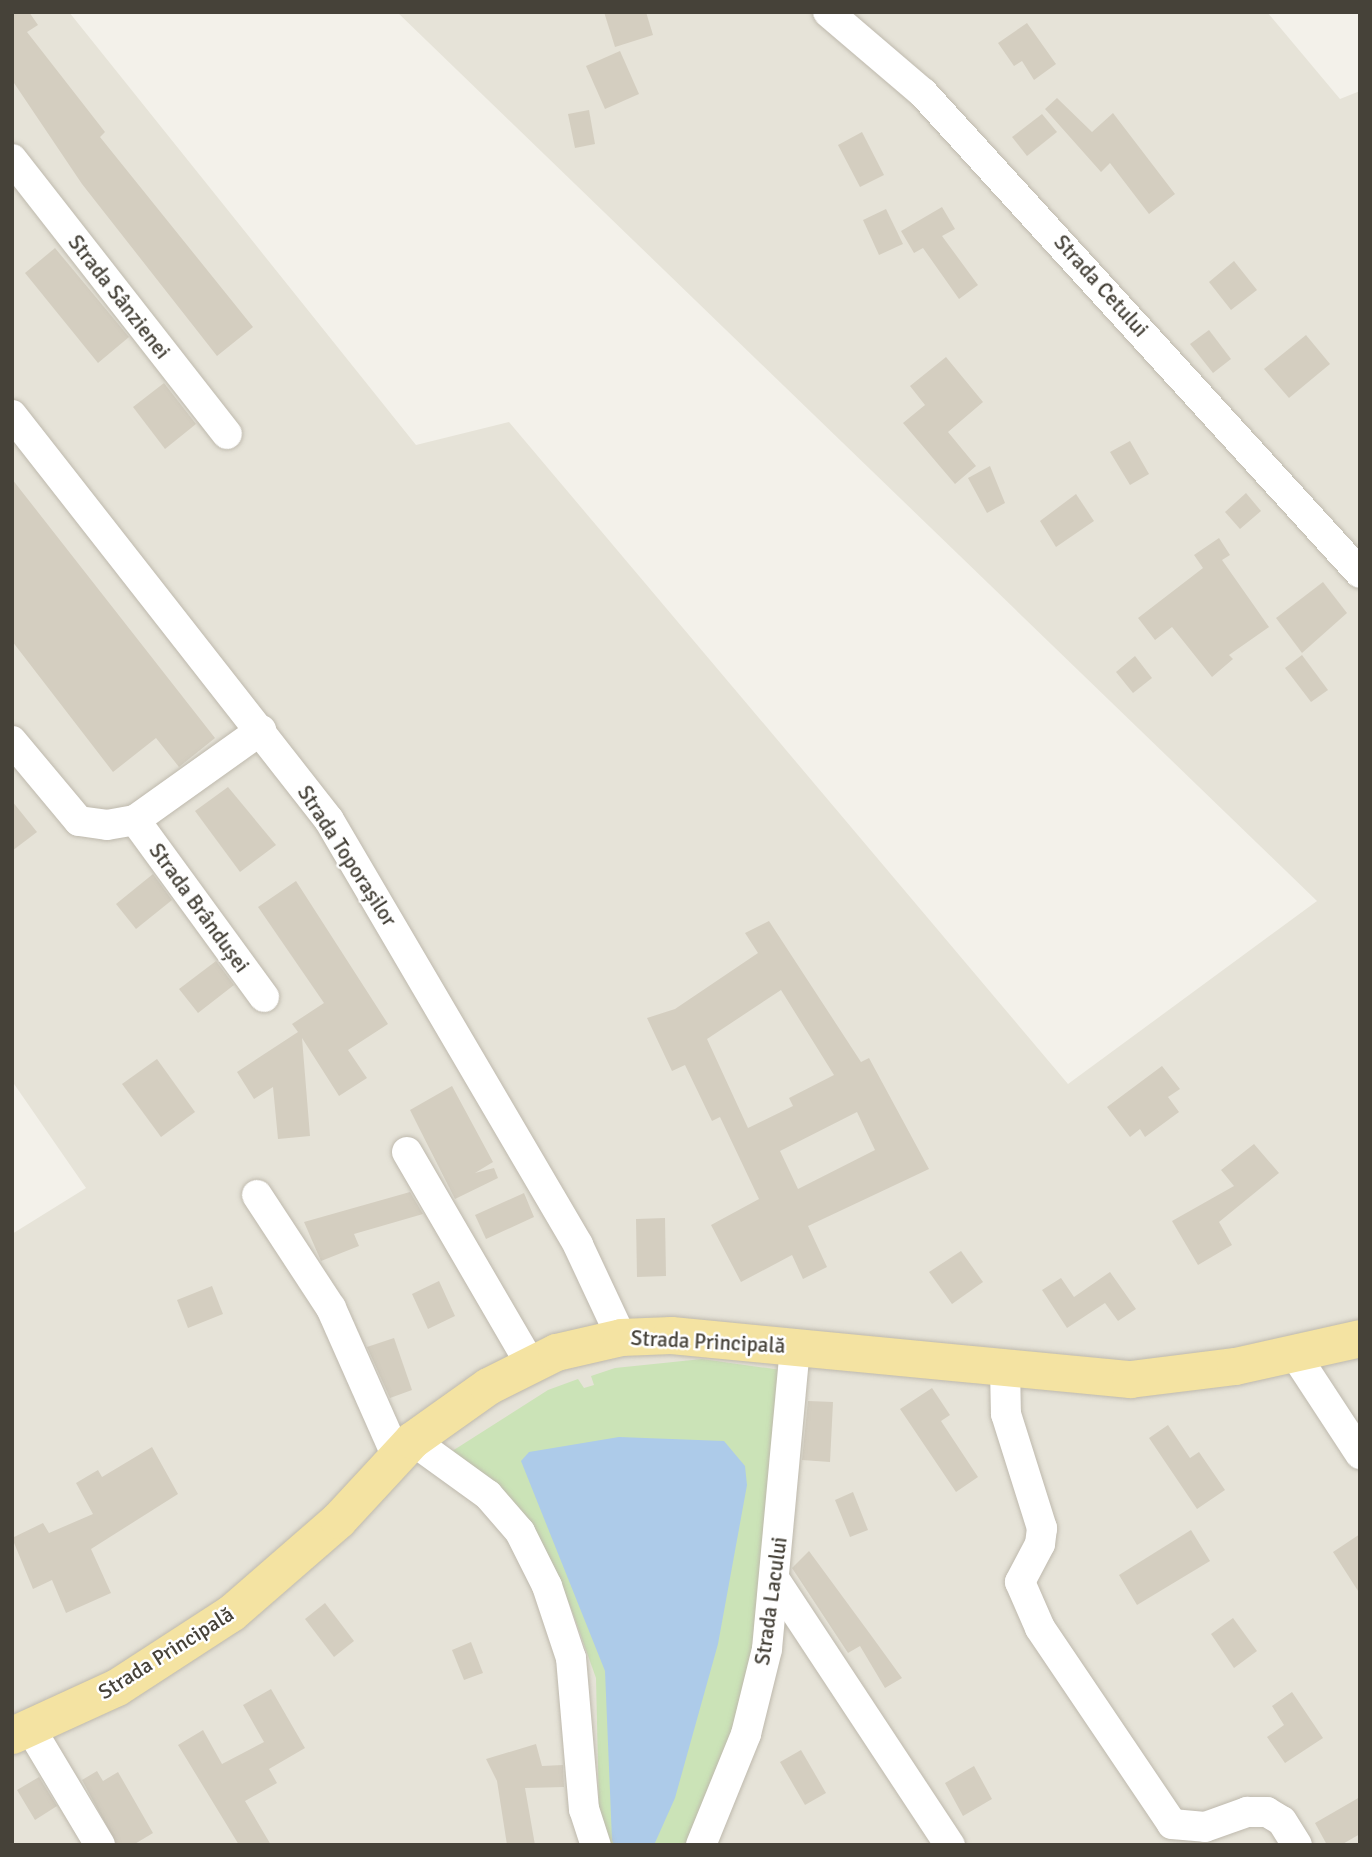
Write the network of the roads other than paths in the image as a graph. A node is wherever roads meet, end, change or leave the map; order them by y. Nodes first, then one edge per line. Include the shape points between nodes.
1 (828, 12) edge
2 (12, 159) edge
3 (12, 415) edge
4 (227, 434) dead end
5 (1360, 573) edge
6 (261, 730) junction
7 (12, 741) edge
8 (135, 820) junction
9 (264, 997) dead end
10 (407, 1152) dead end
11 (257, 1195) dead end
12 (621, 1337) junction
13 (1360, 1338) edge
14 (795, 1347) junction
15 (1294, 1353) junction
16 (530, 1363) junction
17 (1005, 1368) junction
18 (404, 1447) junction
19 (1360, 1454) edge
20 (777, 1583) junction
21 (21, 1732) edge
22 (100, 1845) edge
23 (596, 1845) edge
24 (701, 1845) edge
25 (950, 1845) edge
26 (1297, 1845) edge

1 - 5 street, Strada Cetului via 923,93
2 - 4 street, Strada Sânzienei
3 - 6 street, Strada Toporașilor
6 - 8 street
6 - 12 street, Strada Toporașilor via 329,820 420,968 503,1124 578,1245
7 - 8 street via 79,821 107,825
8 - 9 street, Strada Brândușei
10 - 16 street
11 - 18 street via 331,1308
12 - 14 main road, Strada Principală via 671,1335
12 - 16 main road, Strada Principală
13 - 15 main road, Strada Principală
14 - 17 main road, Strada Principală
14 - 20 street, Strada Lacului
15 - 17 main road, Strada Principală via 1171,1376 1084,1377
15 - 19 street
16 - 18 main road, Strada Principală
17 - 26 street via 1006,1414 1042,1528 1040,1545 1020,1582 1040,1628 1172,1824 1205,1827 1247,1812 1267,1812 1282,1821
18 - 21 main road, Strada Principală via 338,1520 231,1614 117,1687
18 - 23 street via 488,1495 520,1532 547,1586 570,1658 584,1809
20 - 24 street, Strada Lacului via 746,1734
20 - 25 street
21 - 22 street

